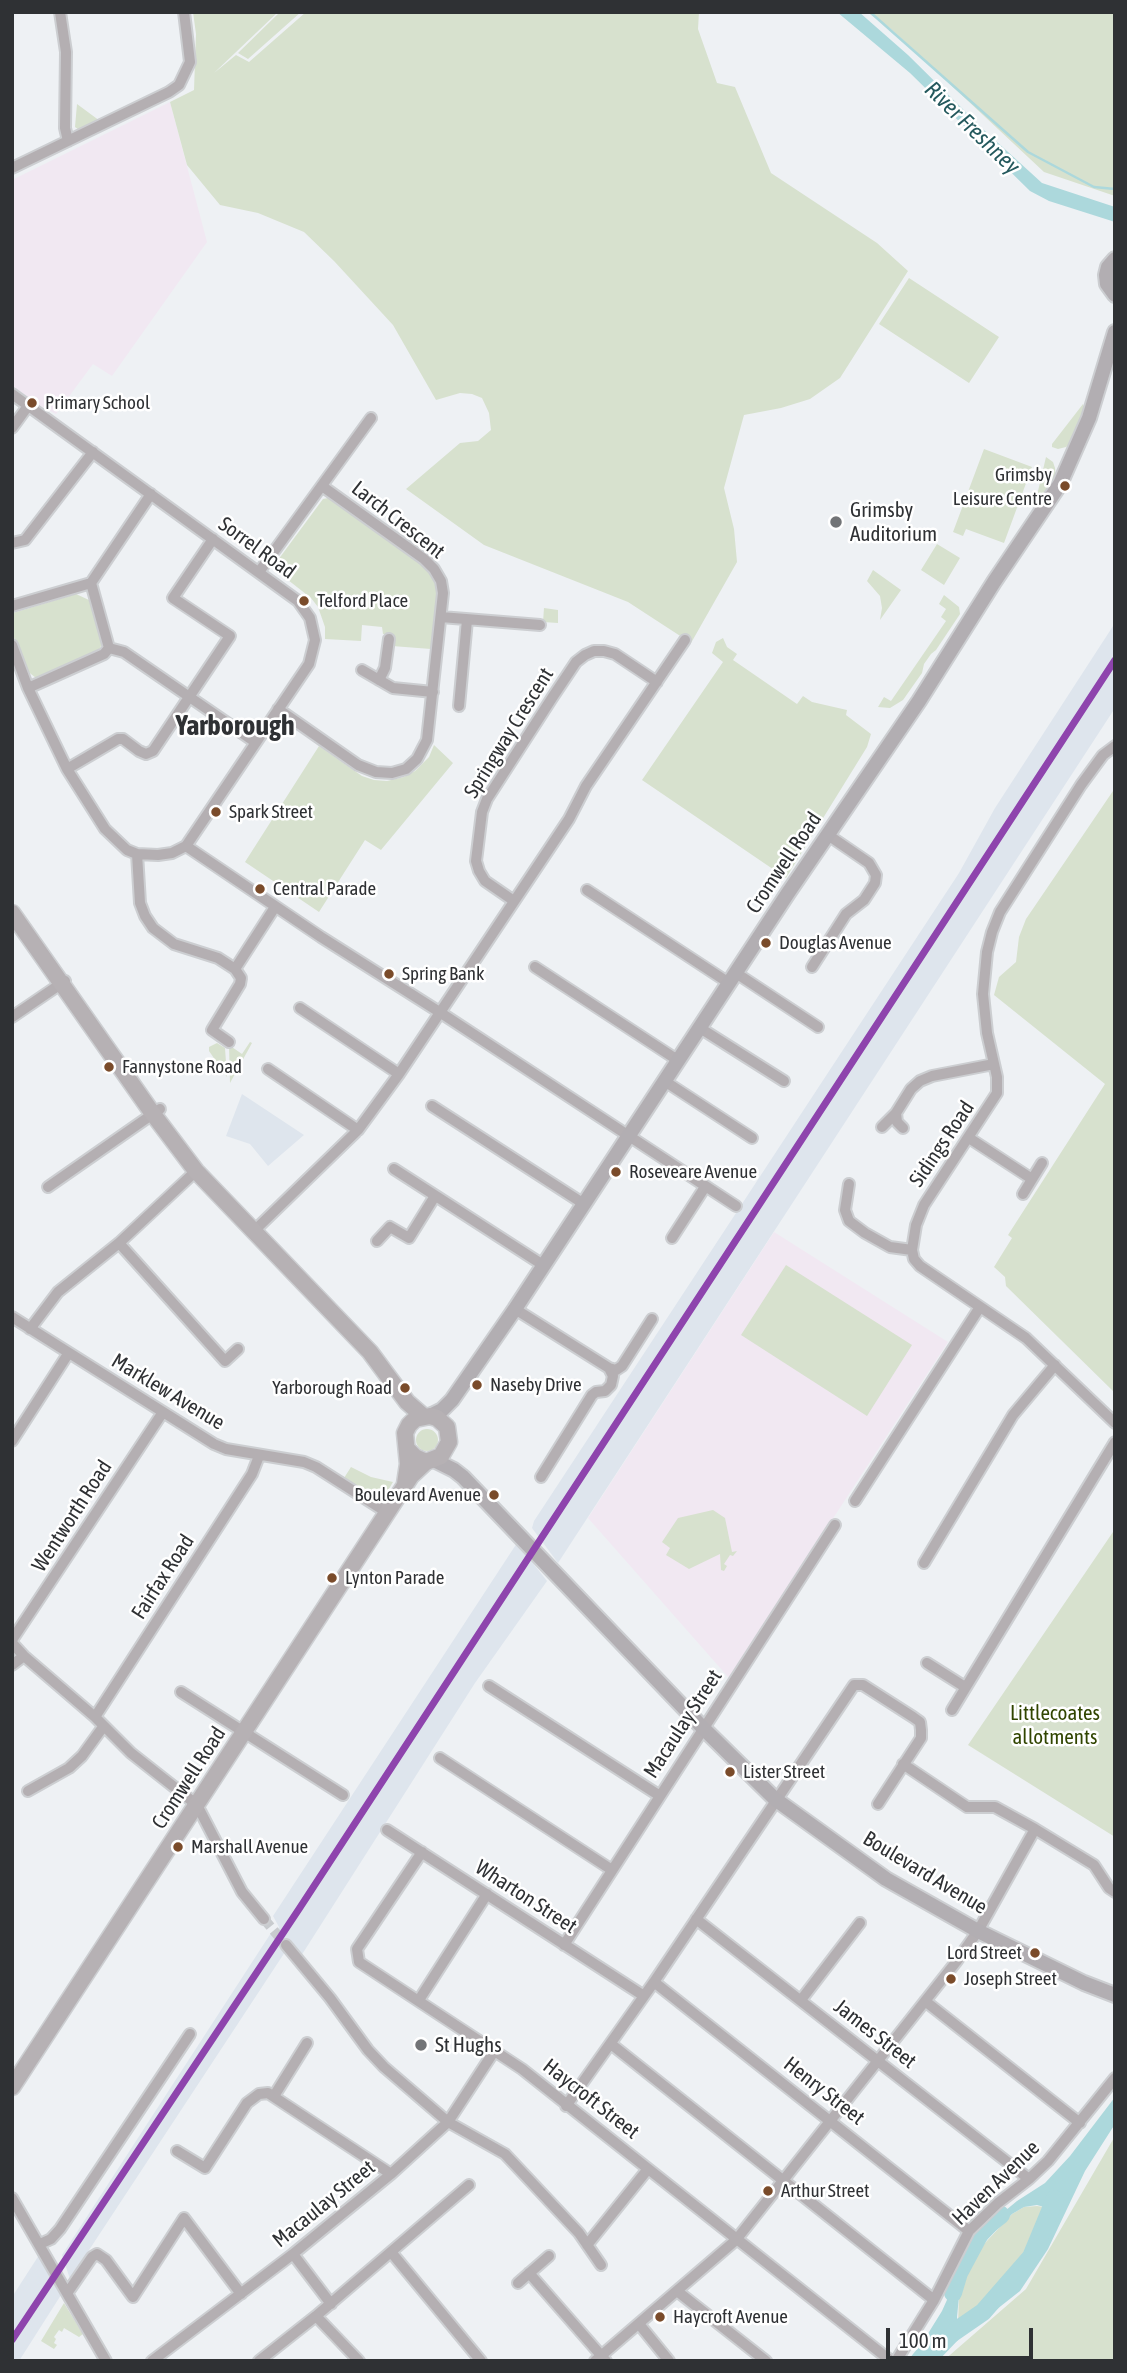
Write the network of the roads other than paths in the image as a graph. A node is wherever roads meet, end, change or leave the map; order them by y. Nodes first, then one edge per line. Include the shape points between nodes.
1 (60, 12) edge
2 (184, 12) edge
3 (68, 141) junction
4 (12, 168) edge
5 (1115, 259) edge
6 (1115, 295) edge
7 (1115, 332) edge
8 (12, 394) edge
9 (29, 406) junction
10 (371, 418) dead end
11 (12, 428) edge
12 (93, 452) junction
13 (322, 486) junction
14 (151, 494) junction
15 (214, 540) junction
16 (12, 543) edge
17 (259, 572) junction
18 (91, 583) junction
19 (12, 606) edge
20 (441, 617) junction
21 (467, 620) junction
22 (540, 625) dead end
23 (389, 639) dead end
24 (685, 640) dead end
25 (12, 645) edge
26 (110, 648) junction
27 (362, 670) dead end
28 (379, 680) junction
29 (657, 682) junction
30 (28, 688) junction
31 (433, 692) junction
32 (190, 697) junction
33 (459, 706) dead end
34 (278, 709) junction
35 (256, 742) junction
36 (1115, 746) edge
37 (67, 769) junction
38 (828, 835) junction
39 (186, 846) junction
40 (137, 854) junction
41 (587, 891) dead end
42 (514, 901) junction
43 (275, 907) junction
44 (12, 914) edge
45 (535, 967) dead end
46 (812, 967) dead end
47 (235, 970) junction
48 (733, 978) junction
49 (64, 981) junction
50 (300, 1008) dead end
51 (441, 1013) junction
52 (12, 1017) edge
53 (818, 1027) dead end
54 (700, 1028) junction
55 (229, 1042) dead end
56 (679, 1061) junction
57 (994, 1064) junction
58 (268, 1069) dead end
59 (399, 1074) junction
60 (666, 1082) junction
61 (783, 1082) dead end
62 (432, 1106) dead end
63 (156, 1112) junction
64 (896, 1113) junction
65 (882, 1127) dead end
66 (904, 1128) dead end
67 (358, 1130) junction
68 (630, 1136) junction
69 (752, 1138) dead end
70 (969, 1138) junction
71 (1042, 1163) dead end
72 (394, 1169) dead end
73 (196, 1171) junction
74 (1032, 1179) junction
75 (849, 1184) dead end
76 (48, 1187) dead end
77 (705, 1187) junction
78 (1023, 1194) dead end
79 (435, 1196) junction
80 (584, 1204) junction
81 (736, 1206) dead end
82 (254, 1231) junction
83 (672, 1238) dead end
84 (377, 1241) dead end
85 (119, 1242) junction
86 (912, 1250) junction
87 (543, 1265) junction
88 (980, 1307) junction
89 (515, 1308) junction
90 (12, 1317) edge
91 (652, 1319) dead end
92 (30, 1329) junction
93 (238, 1349) dead end
94 (68, 1354) junction
95 (1055, 1365) junction
96 (609, 1368) junction
97 (403, 1396) junction
98 (452, 1400) junction
99 (163, 1412) junction
100 (427, 1416) junction
101 (1115, 1423) edge
102 (405, 1433) junction
103 (448, 1435) junction
104 (12, 1441) edge
105 (1115, 1442) edge
106 (408, 1450) junction
107 (259, 1456) junction
108 (430, 1461) junction
109 (541, 1477) dead end
110 (471, 1485) junction
111 (402, 1493) junction
112 (855, 1501) dead end
113 (388, 1513) junction
114 (835, 1525) dead end
115 (924, 1563) dead end
116 (12, 1641) edge
117 (24, 1656) junction
118 (927, 1663) dead end
119 (12, 1665) edge
120 (489, 1686) dead end
121 (965, 1687) junction
122 (181, 1692) dead end
123 (952, 1710) dead end
124 (95, 1717) junction
125 (103, 1727) junction
126 (703, 1728) junction
127 (245, 1732) junction
128 (440, 1758) dead end
129 (903, 1764) junction
130 (28, 1791) dead end
131 (343, 1795) dead end
132 (660, 1796) junction
133 (775, 1799) junction
134 (878, 1804) dead end
135 (197, 1805) junction
136 (1035, 1829) junction
137 (387, 1830) dead end
138 (422, 1852) junction
139 (612, 1870) junction
140 (1115, 1892) edge
141 (487, 1894) junction
142 (264, 1919) tunnel mouth
143 (696, 1919) junction
144 (860, 1923) dead end
145 (978, 1931) junction
146 (286, 1945) tunnel mouth
147 (564, 1945) junction
148 (654, 1982) junction
149 (1115, 1995) edge
150 (644, 1996) junction
151 (419, 2000) junction
152 (801, 2000) junction
153 (925, 2001) junction
154 (190, 2034) dead end
155 (307, 2043) dead end
156 (611, 2044) junction
157 (495, 2050) junction
158 (878, 2061) junction
159 (1115, 2078) edge
160 (12, 2087) edge
161 (274, 2096) junction
162 (566, 2106) junction
163 (830, 2120) junction
164 (448, 2122) junction
165 (1080, 2123) junction
166 (177, 2151) dead end
167 (648, 2169) junction
168 (391, 2174) junction
169 (1029, 2179) junction
170 (783, 2180) junction
171 (469, 2185) dead end
172 (12, 2198) edge
173 (969, 2231) junction
174 (736, 2241) junction
175 (40, 2244) junction
176 (587, 2245) junction
177 (391, 2252) junction
178 (293, 2255) junction
179 (548, 2256) dead end
180 (601, 2265) dead end
181 (529, 2273) junction
182 (518, 2283) dead end
183 (677, 2291) junction
184 (68, 2292) junction
185 (241, 2294) junction
186 (934, 2300) junction
187 (331, 2304) junction
188 (316, 2316) junction
189 (639, 2323) junction
190 (601, 2359) edge
191 (106, 2361) edge
192 (152, 2361) edge
193 (259, 2361) edge
194 (359, 2361) edge
195 (481, 2361) edge
196 (669, 2361) edge
197 (766, 2361) edge
198 (893, 2361) edge

1 - 3 street via 66,52
2 - 3 street via 190,62 179,85
3 - 4 street
5 - 6 street via 1106,275
7 - 38 street, Cromwell Road via 1089,418 1060,484
8 - 9 street
9 - 11 street
9 - 12 street, Sorrel Road
10 - 13 street
12 - 14 street, Sorrel Road
12 - 16 street via 25,541
13 - 17 street
13 - 20 street, Larch Crescent via 429,564 442,587
14 - 15 street, Sorrel Road
14 - 18 street
15 - 17 street, Sorrel Road
15 - 32 street via 173,598 230,636
17 - 34 street, Sorrel Road via 298,601 314,628 309,664
18 - 19 street
18 - 26 street
20 - 21 street
20 - 31 street, Larch Crescent
21 - 22 street
21 - 33 street
23 - 28 street
24 - 29 street
25 - 30 street
26 - 30 street
26 - 32 street via 124,652
27 - 28 street
28 - 31 street via 393,688
29 - 42 street
29 - 42 street, Springway Crescent via 615,654 594,651 576,662 552,698 482,812 476,861 479,871 485,881
30 - 37 street
31 - 34 street, Larch Crescent via 425,747 407,769 392,773 358,765
32 - 35 street
32 - 37 street via 153,751 146,754 118,739
34 - 35 street, Sorrel Road
35 - 39 street, Sorrel Road
36 - 57 street, Sidings Road via 1081,785 1000,912 992,932 982,994
37 - 40 street via 111,837
38 - 46 street via 869,863 876,875 864,900 846,914
38 - 48 street, Cromwell Road
39 - 40 street via 165,854
39 - 43 street
40 - 47 street via 140,904 153,928 174,944 218,958
41 - 48 street
42 - 51 street
43 - 47 street
43 - 51 street
44 - 49 main road
45 - 56 street
47 - 55 street via 240,984 212,1030
48 - 53 street
48 - 54 street, Cromwell Road
49 - 52 street
49 - 63 main road
50 - 59 street
51 - 59 street
51 - 68 street
54 - 56 street, Cromwell Road
54 - 61 street
56 - 60 street, Cromwell Road
57 - 64 street via 920,1081
57 - 70 street, Sidings Road via 997,1093
58 - 67 street
59 - 67 street
60 - 68 street, Cromwell Road
60 - 69 street
62 - 80 street
63 - 73 main road
63 - 76 street
64 - 65 street
64 - 66 street
67 - 82 street
68 - 77 street
68 - 80 street, Cromwell Road
70 - 74 street
70 - 86 street, Sidings Road via 924,1205
71 - 74 street
72 - 79 street
73 - 82 main road
73 - 85 street
74 - 78 street
75 - 86 street via 845,1210 849,1221 890,1247
77 - 81 street
77 - 83 street
79 - 84 street via 409,1238 390,1227
79 - 87 street
80 - 87 street, Cromwell Road
82 - 97 main road via 370,1352
85 - 92 street via 58,1292
85 - 93 street via 225,1361
86 - 88 street via 920,1266
87 - 89 street, Cromwell Road
88 - 95 street via 1026,1338
88 - 112 street
89 - 96 street
89 - 98 street, Cromwell Road
90 - 92 street, Marklew Avenue
91 - 96 street via 622,1366
92 - 94 street, Marklew Avenue
94 - 99 street, Marklew Avenue
94 - 104 street
95 - 101 street
95 - 115 street via 1013,1415
96 - 109 street via 611,1385 592,1395
97 - 100 main road
97 - 102 main road
98 - 100 street, Cromwell Road
98 - 103 street, Cromwell Road
99 - 107 street, Marklew Avenue via 214,1444
99 - 116 street, Wentworth Road
100 - 102 main road via 415,1419
100 - 103 main road via 437,1418
102 - 106 main road
103 - 108 main road via 441,1456
103 - 110 street, Boulevard Avenue
105 - 121 street
106 - 108 main road
106 - 111 main road, Cromwell Road
107 - 113 street, Marklew Avenue via 316,1467
107 - 124 street, Fairfax Road via 252,1474
108 - 110 street, Boulevard Avenue via 454,1469
108 - 111 main road, Cromwell Road via 411,1476
110 - 126 street, Boulevard Avenue
111 - 113 main road, Cromwell Road
113 - 127 main road, Cromwell Road
114 - 126 street, Macaulay Street
116 - 117 street
117 - 119 street
117 - 124 street
118 - 121 street
120 - 132 street
121 - 123 street
122 - 127 street
124 - 125 street
125 - 130 street via 69,1768
125 - 135 street
126 - 132 street, Macaulay Street
126 - 133 street, Boulevard Avenue
127 - 131 street
127 - 135 main road, Cromwell Road
128 - 139 street
129 - 133 street via 920,1738 920,1722 863,1685 854,1685
129 - 134 street
129 - 136 street via 967,1807 995,1807
132 - 139 street, Macaulay Street
133 - 143 street
133 - 145 street, Boulevard Avenue via 886,1879
135 - 142 street via 242,1892
135 - 160 main road, Cromwell Road
136 - 140 street via 1094,1866
136 - 145 street
137 - 138 street, Wharton Street
138 - 141 street, Wharton Street
138 - 151 street, Haycroft Street via 357,1949 362,1965
139 - 147 street, Macaulay Street
141 - 147 street, Wharton Street
141 - 151 street
143 - 148 street
143 - 152 street, James Street
144 - 152 street
145 - 149 street, Boulevard Avenue
145 - 153 street
146 - 164 street via 368,2050
147 - 150 street, Wharton Street
148 - 150 street
148 - 163 street, Henry Street
150 - 156 street
151 - 157 street, Haycroft Street
152 - 158 street, James Street
153 - 158 street
153 - 165 street
154 - 175 street via 60,2229
155 - 161 street
156 - 162 street
156 - 170 street
157 - 162 street, Haycroft Street
157 - 164 street, Macaulay Street
158 - 163 street
158 - 169 street, James Street
159 - 165 street, Haven Avenue
161 - 166 street via 259,2094 247,2103 205,2168
161 - 168 street
162 - 167 street, Haycroft Street
163 - 170 street
163 - 173 street, Henry Street
164 - 168 street, Macaulay Street
164 - 176 street via 505,2154
165 - 169 street, Haven Avenue
167 - 174 street, Haycroft Street
167 - 176 street
168 - 178 street, Macaulay Street
169 - 173 street, Haven Avenue
170 - 174 street
170 - 186 street
171 - 177 street
172 - 175 street
173 - 186 street, Haven Avenue
174 - 183 street
174 - 198 street, Haycroft Street
175 - 184 street
176 - 180 street
177 - 187 street
177 - 195 street
178 - 185 street, Macaulay Street
178 - 187 street
179 - 181 street
181 - 182 street
181 - 190 street
183 - 189 street
183 - 197 street
184 - 185 street via 97,2254 133,2297 184,2218
184 - 191 street
185 - 192 street, Macaulay Street
186 - 198 street, Haven Avenue
187 - 188 street
188 - 193 street
188 - 194 street
189 - 190 street
189 - 196 street

